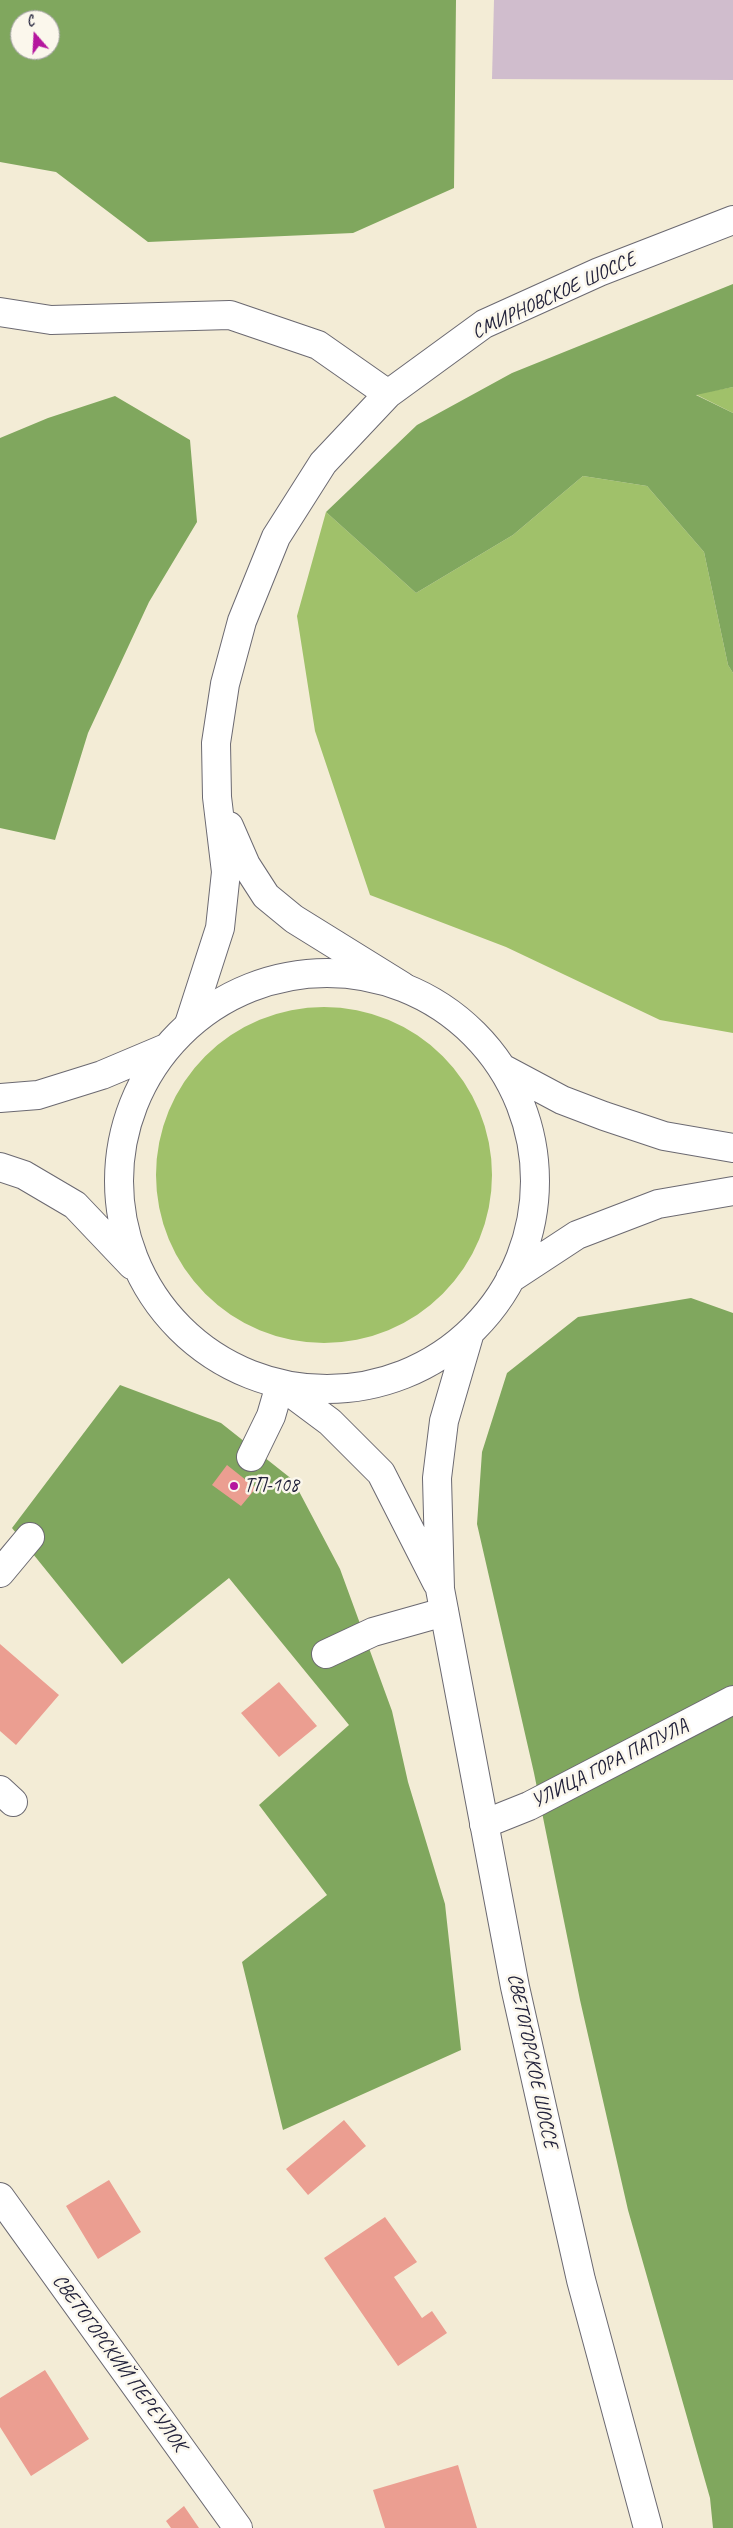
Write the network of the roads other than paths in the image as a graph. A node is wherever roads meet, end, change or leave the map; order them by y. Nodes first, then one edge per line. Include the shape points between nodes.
1 (733, 220) edge
2 (0, 312) edge
3 (388, 394) junction
4 (217, 796) junction
5 (402, 986) junction
6 (189, 1024) junction
7 (166, 1048) junction
8 (502, 1068) junction
9 (0, 1098) edge
10 (733, 1148) edge
11 (0, 1167) edge
12 (733, 1191) edge
13 (139, 1272) junction
14 (510, 1279) junction
15 (470, 1332) junction
16 (280, 1385) junction
17 (251, 1457) dead end
18 (30, 1537) dead end
19 (0, 1572) edge
20 (442, 1601) junction
21 (326, 1654) dead end
22 (733, 1700) edge
23 (484, 1824) junction
24 (0, 2197) edge
25 (238, 2528) edge
26 (648, 2528) edge

1 - 3 main road, СМИРНОВСКОЕ ШОССЕ via 598,272 484,324
2 - 3 main road via 51,320 230,315 318,345
3 - 4 main road, СМИРНОВСКОЕ ШОССЕ via 323,463 276,537 242,621 225,684 216,743
4 - 5 main road, СМИРНОВСКОЕ ШОССЕ via 246,864 266,896 294,919
4 - 6 main road, СМИРНОВСКОЕ ШОССЕ via 226,872 220,928
5 - 6 main road via 371,977 339,973 290,976 243,990
5 - 8 main road via 458,1019
6 - 7 main road
7 - 9 main road via 102,1075 38,1095
7 - 13 main road via 147,1074 133,1103 123,1134 118,1166 119,1202 126,1238
8 - 10 main road via 562,1100 604,1116 664,1136
8 - 14 main road via 519,1100 530,1135 535,1172 533,1209 527,1236
11 - 13 main road via 24,1175 75,1205
12 - 14 main road via 658,1204 586,1231
13 - 16 main road via 157,1303 181,1330 209,1353 241,1371
14 - 15 main road
15 - 16 main road via 444,1353 383,1382 315,1390
15 - 20 main road, СВЕТОГОРСКОЕ ШОССЕ via 444,1421 437,1478
16 - 17 main road via 271,1416
16 - 20 main road, СВЕТОГОРСКОЕ ШОССЕ via 330,1422 381,1473
18 - 19 main road
20 - 21 main road
20 - 23 main road, СВЕТОГОРСКОЕ ШОССЕ
22 - 23 main road, УЛИЦА ГОРА ПАПУЛА via 537,1801
23 - 26 main road, СВЕТОГОРСКОЕ ШОССЕ via 515,1987 581,2280
24 - 25 main road, СВЕТОГОРСКИЙ ПЕРЕУЛОК

